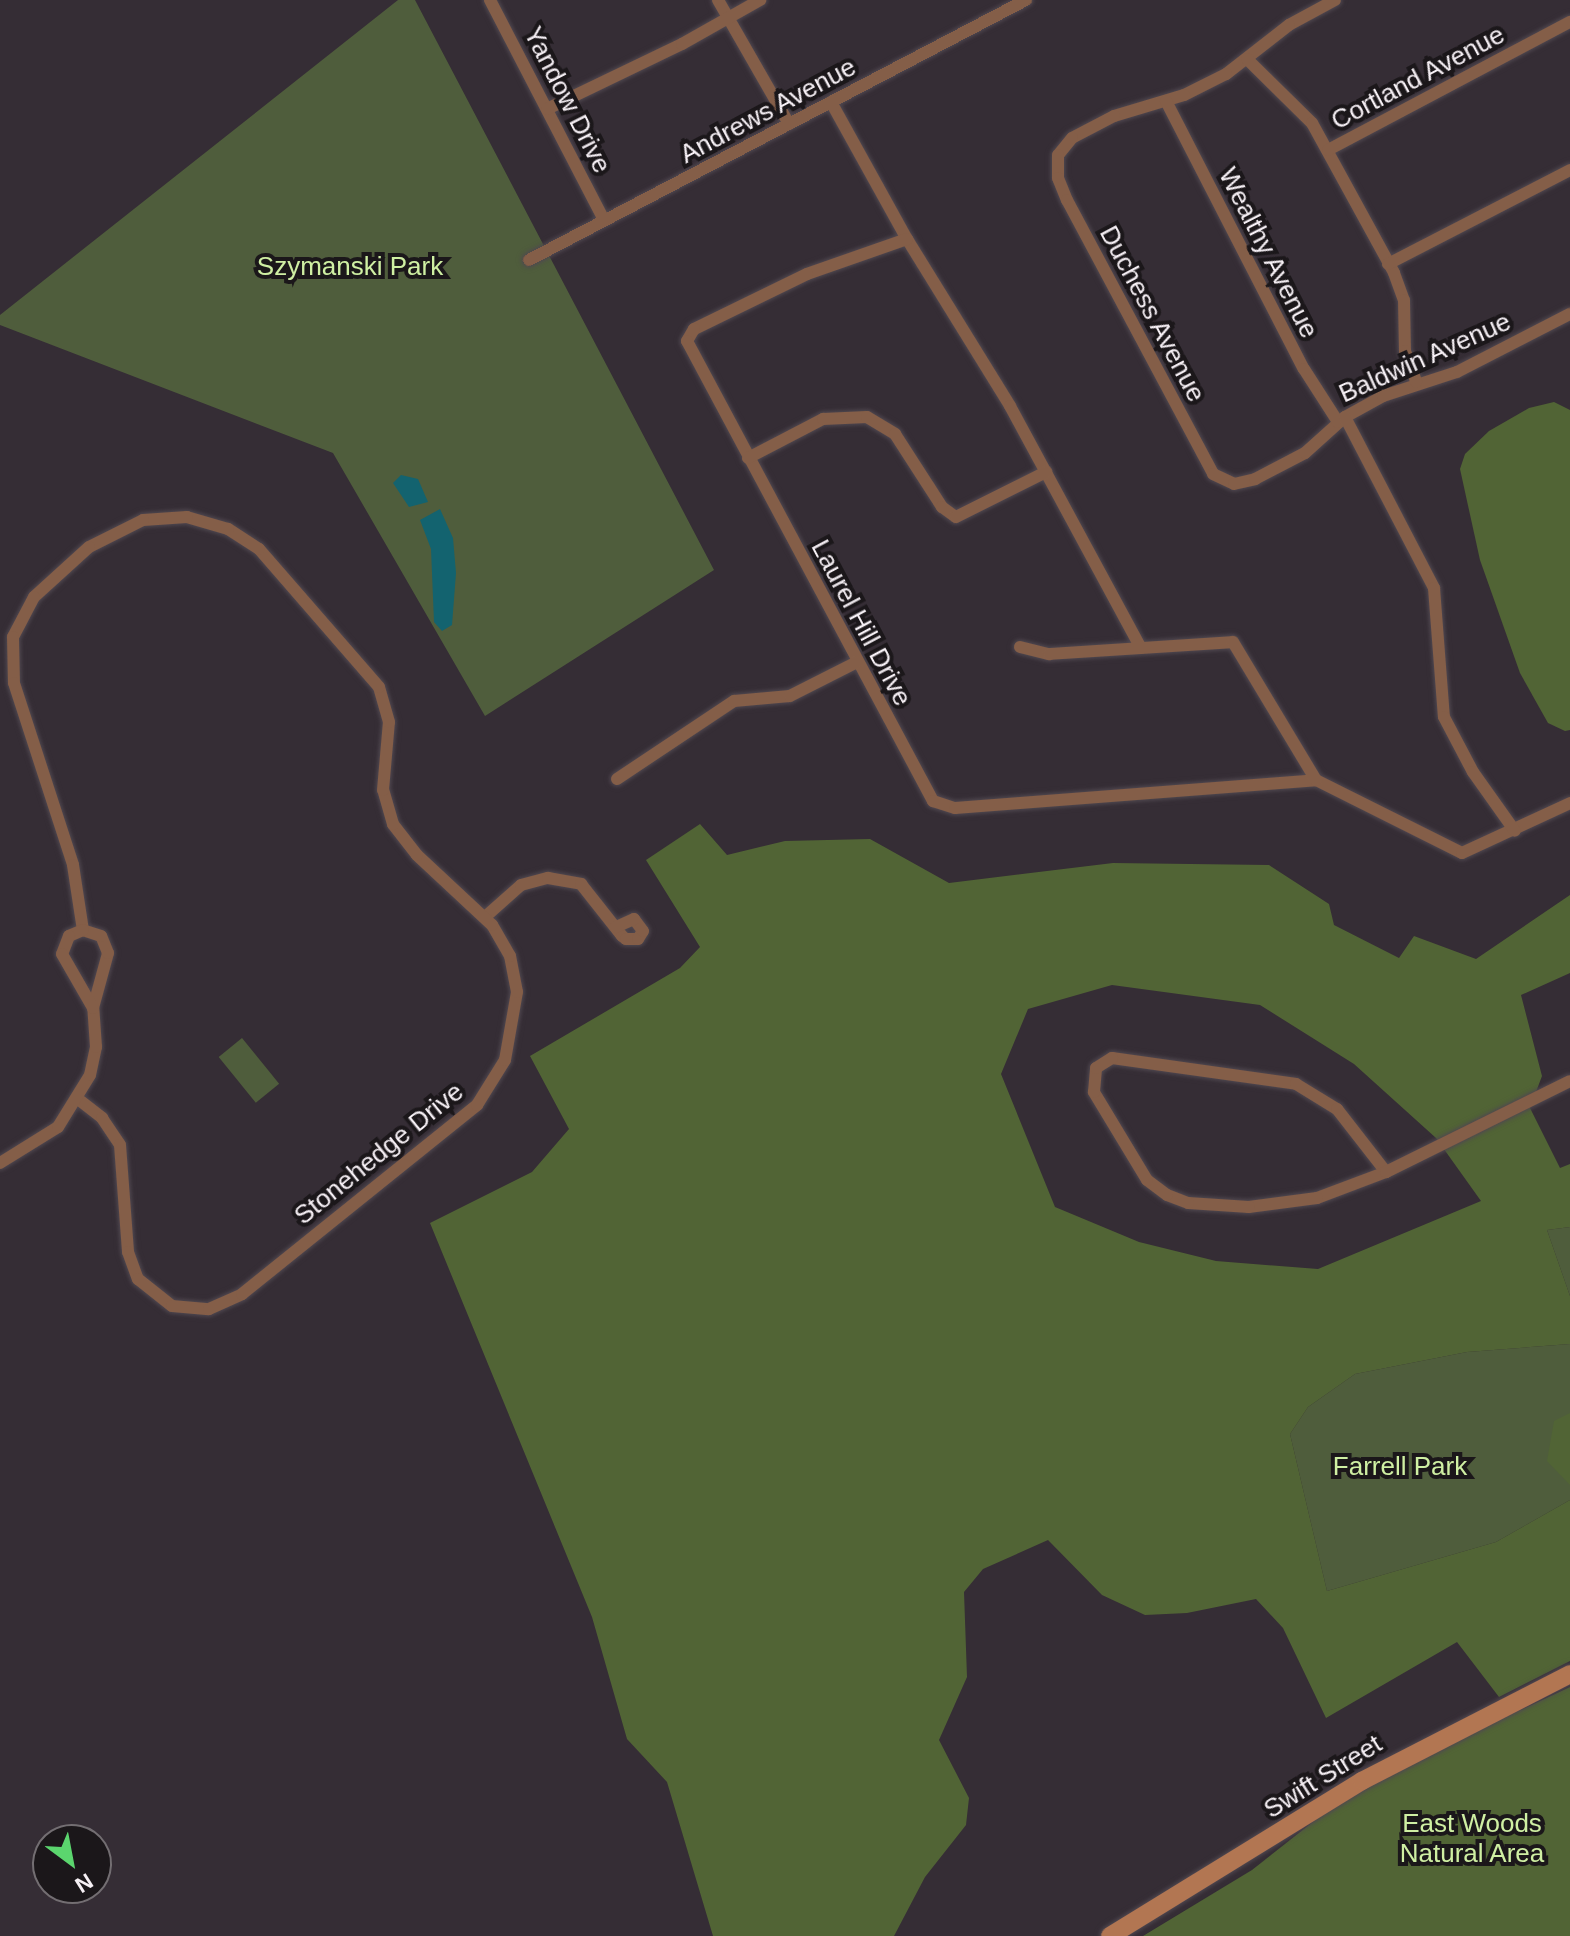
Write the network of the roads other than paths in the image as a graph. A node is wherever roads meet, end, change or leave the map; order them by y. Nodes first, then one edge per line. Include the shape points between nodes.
1 (490, 0) edge
2 (718, 0) edge
3 (760, 0) edge
4 (1026, 0) edge
5 (1335, 0) edge
6 (729, 18) junction
7 (1570, 22) edge
8 (1247, 59) junction
9 (1166, 101) junction
10 (831, 102) junction
11 (547, 109) junction
12 (789, 124) junction
13 (1328, 150) junction
14 (1570, 170) edge
15 (604, 220) junction
16 (907, 239) junction
17 (529, 260) dead end
18 (1388, 264) junction
19 (1570, 314) edge
20 (1416, 382) junction
21 (1342, 419) junction
22 (748, 458) junction
23 (1046, 472) junction
24 (1218, 478) joint
25 (1020, 647) dead end
26 (1141, 648) junction
27 (857, 662) junction
28 (617, 779) dead end
29 (1316, 780) junction
30 (1570, 803) edge
31 (1515, 831) junction
32 (485, 917) junction
33 (616, 927) dead end
34 (83, 930) junction
35 (93, 1008) junction
36 (1570, 1081) edge
37 (78, 1099) junction
38 (0, 1163) edge
39 (1386, 1172) junction
40 (1570, 1674) edge
41 (1110, 1936) edge

1 - 11 street, Yandow Drive
2 - 6 street
3 - 6 street
4 - 10 street, Andrews Avenue
5 - 8 street via 1289,25
6 - 11 street
6 - 12 street
7 - 13 street, Cortland Avenue
8 - 9 street
8 - 13 street via 1268,85 1305,115
9 - 21 street, Wealthy Avenue via 1304,369
9 - 24 street, Duchess Avenue via 1114,116 1072,138 1058,155 1057,166 1067,200
10 - 12 street, Andrews Avenue
10 - 16 street
11 - 15 street, Yandow Drive
12 - 15 street, Andrews Avenue
13 - 18 street
14 - 18 street
15 - 17 street, Andrews Avenue
16 - 22 street, Laurel Hill Drive via 807,274 689,332 689,347
16 - 23 street
18 - 20 street via 1404,300 1405,351
19 - 20 street, Baldwin Avenue via 1468,367
20 - 21 street, Baldwin Avenue
21 - 24 street, Baldwin Avenue via 1305,453 1268,473 1234,484
21 - 31 street, Wealthy Avenue via 1434,588 1444,717 1473,772
22 - 23 street via 823,419 867,417 899,438 944,511 956,517
22 - 27 street, Laurel Hill Drive
23 - 26 street
25 - 26 street via 1049,654
26 - 29 street via 1233,642
27 - 28 street via 790,696 738,699
27 - 29 street, Laurel Hill Drive via 927,792 944,807
29 - 31 street via 1462,853
30 - 31 street
32 - 33 street via 517,887 548,878 581,884
32 - 34 street, Stonehedge Drive via 417,855 393,824 383,790 389,722 371,676 250,540 216,524 171,516 129,524 89,547 34,597 13,637 14,683 73,865
32 - 37 street, Stonehedge Drive via 510,956 517,992 510,1044 486,1095 228,1302 201,1310 179,1309 143,1285 128,1252 120,1145 102,1118
34 - 35 street via 101,936 108,948
34 - 35 street via 69,936 62,954
35 - 37 street via 95,1057
36 - 39 street
37 - 38 street via 50,1135
39 - 39 street via 1317,1198 1249,1207 1188,1203 1147,1180 1132,1158 1094,1092 1096,1068 1112,1058 1133,1059 1296,1084 1337,1109
40 - 41 street, Swift Street via 1362,1781

